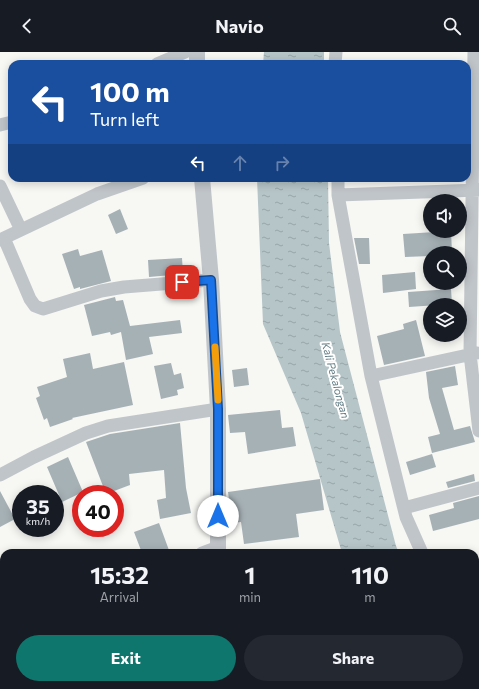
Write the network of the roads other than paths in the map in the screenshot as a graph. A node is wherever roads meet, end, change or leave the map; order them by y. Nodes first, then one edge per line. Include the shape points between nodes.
1 (186, 52) edge
2 (474, 52) edge
3 (167, 60) edge
4 (473, 81) edge
5 (132, 182) edge
6 (202, 182) edge
7 (338, 182) edge
8 (0, 186) edge
9 (476, 191) edge
10 (338, 195) junction
11 (21, 230) junction
12 (2, 239) edge
13 (211, 280) junction
14 (475, 353) edge
15 (371, 376) junction
16 (218, 409) junction
17 (479, 431) edge
18 (0, 475) edge
19 (479, 488) edge
20 (404, 508) junction
21 (218, 549) edge
22 (420, 549) edge

1 - 3 street
2 - 4 street
4 - 9 street
5 - 11 street via 97,194
6 - 13 street
7 - 10 street
8 - 11 street
9 - 10 street
9 - 14 street
10 - 15 street
11 - 12 street
12 - 13 street via 30,300 35,306 43,309 101,291 124,287
13 - 16 street
14 - 15 street
14 - 17 street
15 - 20 street
16 - 18 street via 108,426 86,433
16 - 21 street
19 - 20 street
20 - 22 street

